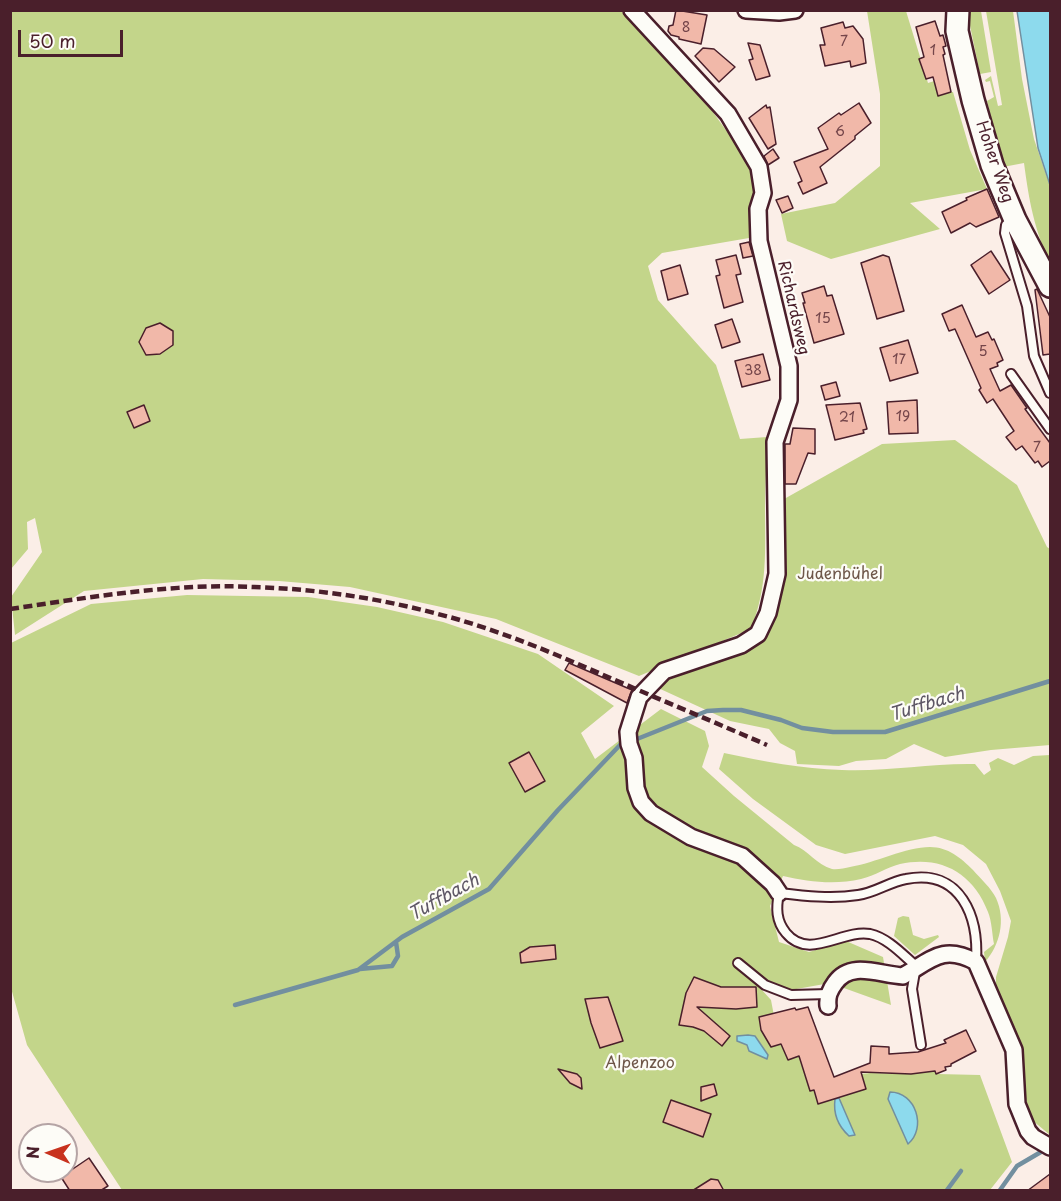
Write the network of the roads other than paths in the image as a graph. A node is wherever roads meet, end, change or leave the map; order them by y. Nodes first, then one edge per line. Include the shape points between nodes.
1 (632, 10) edge
2 (746, 10) edge
3 (795, 10) edge
4 (946, 10) edge
5 (957, 20) edge
6 (1015, 220) junction
7 (1050, 286) edge
8 (1011, 374) dead end
9 (1050, 393) edge
10 (1050, 429) edge
11 (779, 893) junction
12 (976, 962) junction
13 (738, 963) dead end
14 (916, 966) junction
15 (828, 1000) joint
16 (921, 1045) dead end
17 (1050, 1147) edge

1 - 11 street, Richardsweg via 728,114 759,167 763,193 758,209 759,241 789,366 789,400 775,442 777,574 768,613 758,634 741,645 664,670 639,697 627,732 636,788 651,813 691,837 742,856
2 - 3 street
4 - 5 street, Hoher Weg
5 - 6 street, Hoher Weg via 968,81 989,157
6 - 7 street, Hoher Weg
6 - 9 lane via 1006,225 1005,233 1027,306 1034,356
8 - 10 lane
11 - 12 lane via 858,895 902,880 933,878 958,892 968,907 974,926
11 - 14 lane via 778,920 796,942 815,945 857,933 872,934
12 - 14 street via 948,953
12 - 17 street via 1014,1050 1017,1104 1028,1131
13 - 15 lane via 765,986 791,995
14 - 15 street via 903,976 869,969 845,973
14 - 16 lane via 912,988

